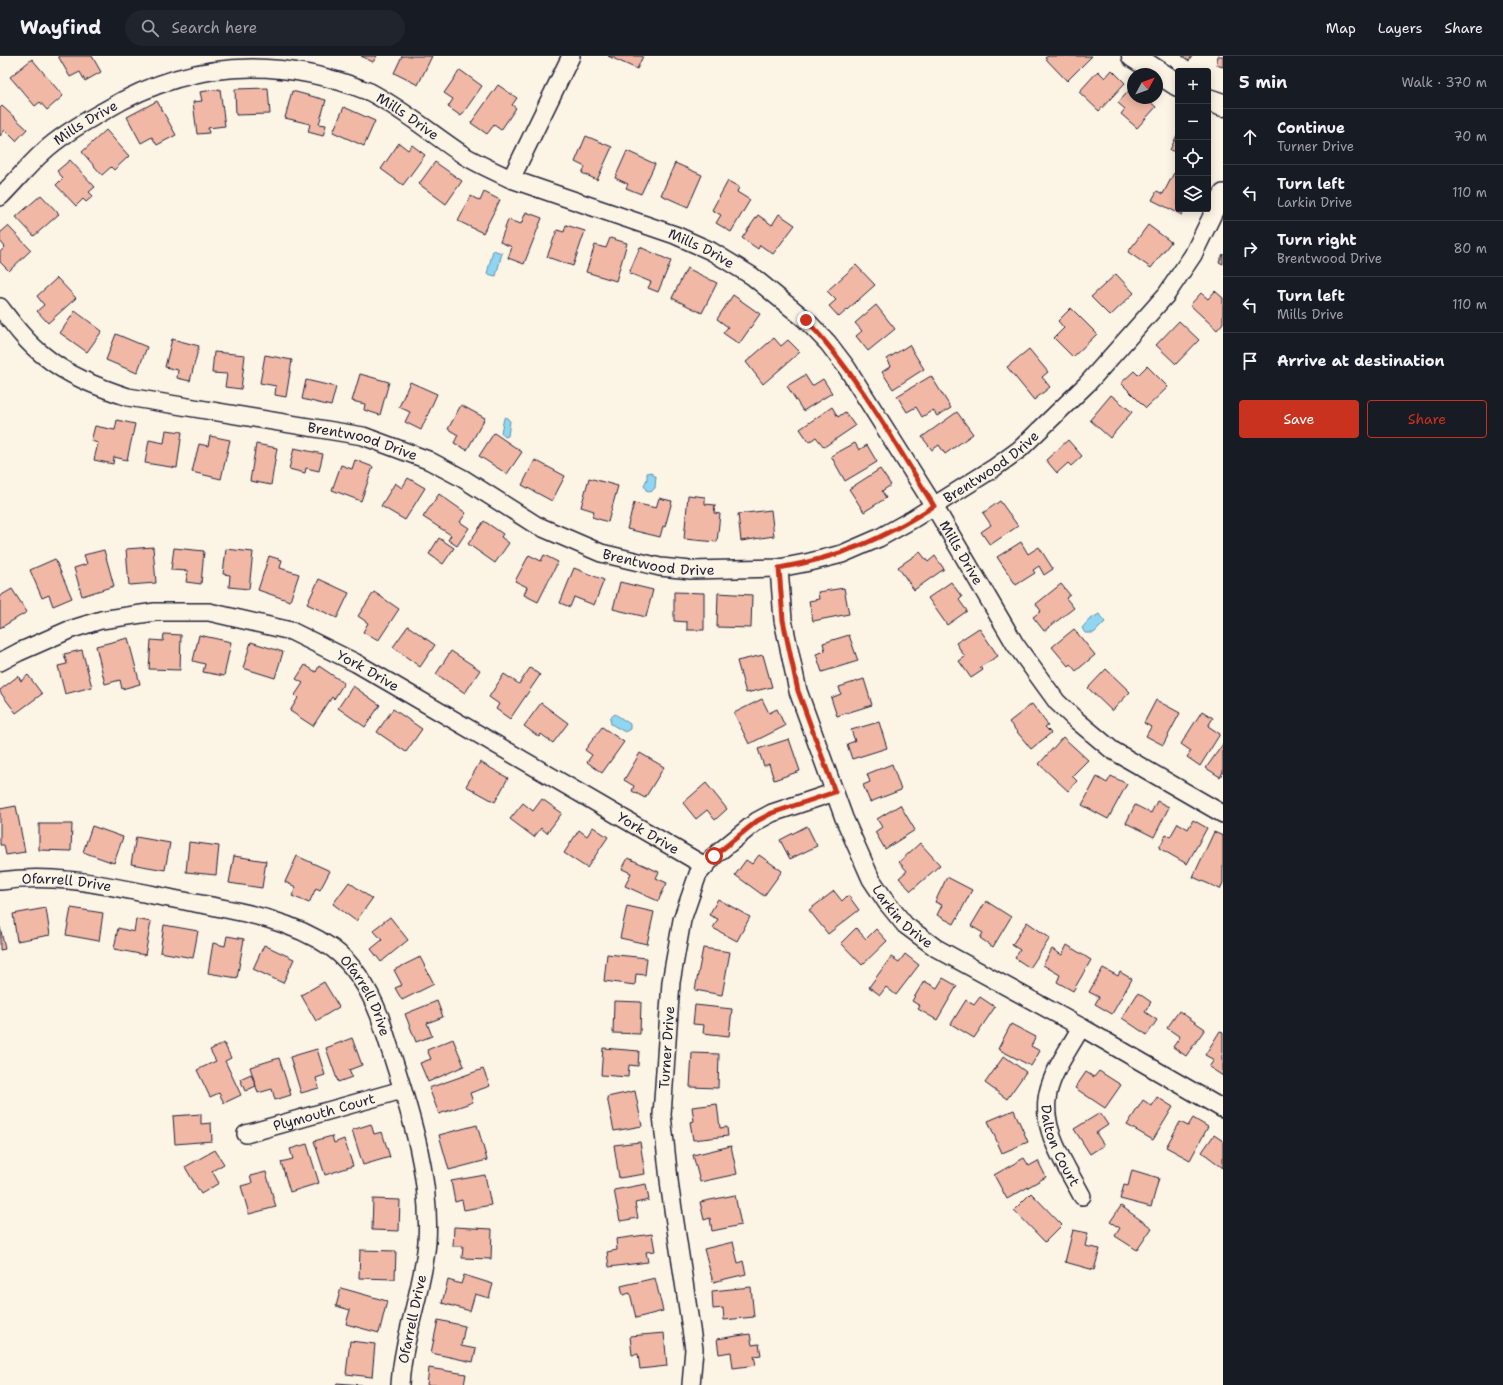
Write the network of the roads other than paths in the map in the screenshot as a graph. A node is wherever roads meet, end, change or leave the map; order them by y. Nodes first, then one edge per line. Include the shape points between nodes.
1 (571, 56) edge
2 (1133, 56) edge
3 (1175, 83) edge
4 (1211, 101) edge
5 (1223, 105) edge
6 (511, 179) junction
7 (1223, 193) edge
8 (0, 197) edge
9 (0, 307) edge
10 (934, 506) junction
11 (779, 568) junction
12 (0, 662) edge
13 (835, 792) junction
14 (1223, 814) edge
15 (706, 866) junction
16 (0, 882) edge
17 (1081, 1027) junction
18 (402, 1090) junction
19 (1223, 1109) edge
20 (246, 1134) dead end
21 (1082, 1196) dead end
22 (400, 1385) edge
23 (691, 1385) edge

1 - 6 street
2 - 3 street
4 - 5 street
6 - 8 street, Mills Drive via 466,156 370,92 332,75 269,62 244,61 183,74 132,94 76,127 42,153
6 - 10 street, Mills Drive via 675,235 711,251 752,276 806,320 828,343 847,368
7 - 10 street, Brentwood Drive via 1193,254 1166,295 1087,384 1020,449
9 - 11 street, Brentwood Drive via 42,355 96,386 128,397 363,436 428,460 462,478 536,525 601,553 660,567 691,570
10 - 11 street, Brentwood Drive via 879,538 842,554
10 - 14 street, Mills Drive via 1015,644 1057,702 1112,750
11 - 13 street, Larkin Drive via 783,620 798,691
12 - 15 street, York Drive via 68,630 101,620 155,612 209,612 291,631 356,663
13 - 15 street, Turner Drive via 772,813 757,821 714,856
13 - 17 street, Larkin Drive via 872,879 886,902 905,925 936,948
15 - 23 street, Turner Drive via 698,874 690,893 672,974 662,1115 670,1189 694,1349
16 - 18 street, Ofarrell Drive via 39,878 79,880 261,916 296,927 333,949 349,963 373,998
17 - 19 street, Larkin Drive
17 - 21 street, Dalton Court via 1056,1073 1048,1093 1046,1111 1049,1131
18 - 20 street, Plymouth Court
18 - 22 street, Ofarrell Drive via 419,1146 426,1182 427,1242 407,1336

